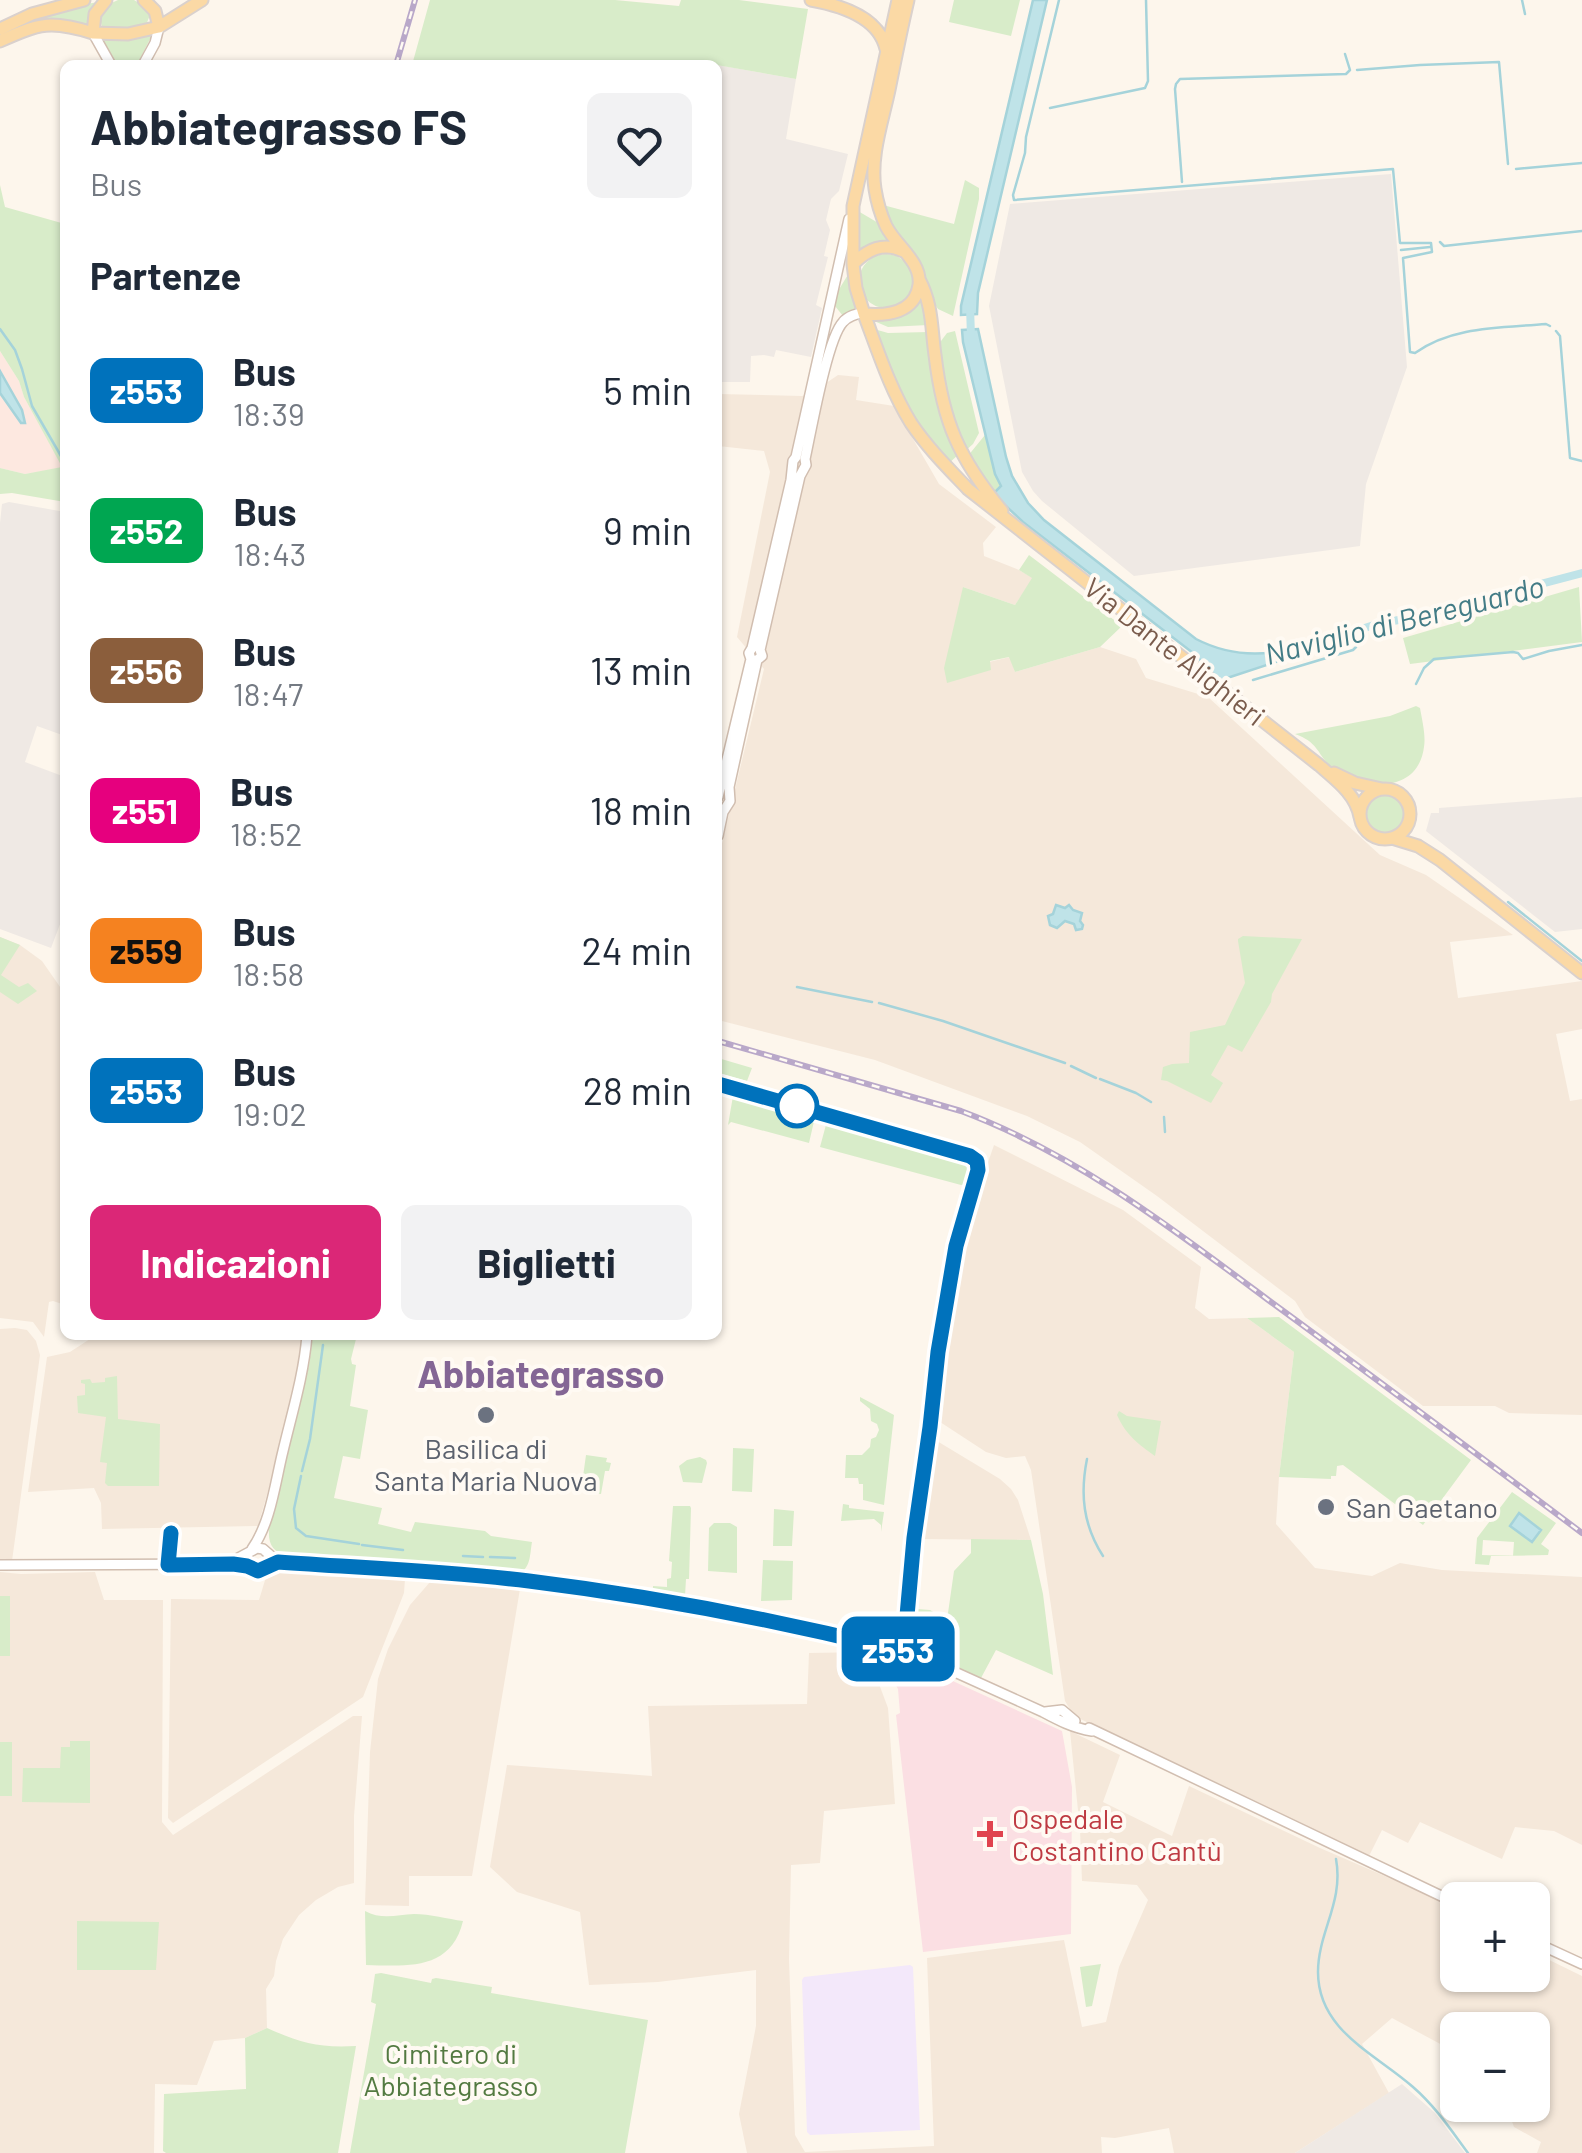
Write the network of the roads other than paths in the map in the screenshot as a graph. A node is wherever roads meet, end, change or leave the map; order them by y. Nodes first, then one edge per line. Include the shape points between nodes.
1 (84, 0) edge
2 (106, 0) edge
3 (144, 0) edge
4 (202, 0) edge
5 (811, 0) edge
6 (898, 2) edge
7 (158, 28) junction
8 (0, 29) edge
9 (94, 33) junction
10 (0, 42) edge
11 (887, 51) junction
12 (108, 60) edge
13 (146, 60) edge
14 (853, 206) junction
15 (903, 251) junction
16 (854, 265) junction
17 (919, 278) junction
18 (832, 292) junction
19 (864, 313) junction
20 (799, 463) junction
21 (1030, 538) junction
22 (1318, 765) junction
23 (1382, 789) junction
24 (722, 799) edge
25 (1360, 818) junction
26 (1409, 819) junction
27 (1392, 838) junction
28 (1440, 860) junction
29 (1582, 972) edge
30 (722, 1085) edge
31 (307, 1340) edge
32 (262, 1533) junction
33 (266, 1552) junction
34 (248, 1556) junction
35 (278, 1562) junction
36 (0, 1565) edge
37 (266, 1566) junction
38 (904, 1649) junction
39 (1440, 1895) edge
40 (1550, 1949) edge
41 (1582, 1964) edge

1 - 8 main road
2 - 9 main road via 95,14
3 - 7 main road
4 - 7 main road
5 - 11 main road via 854,12 879,32
6 - 11 main road
6 - 15 main road via 904,20 874,180 886,226
7 - 9 main road
7 - 13 street
9 - 10 main road via 45,24
9 - 12 street
11 - 14 main road
14 - 16 main road
14 - 18 street
15 - 16 main road via 881,247
15 - 17 main road
16 - 18 street
16 - 19 main road
17 - 19 main road via 902,310
17 - 21 main road, Via Dante Alighieri via 932,309 952,434 976,477
18 - 20 street
19 - 20 street via 847,318 834,336
19 - 21 main road, Via Dante Alighieri via 912,424 968,489
20 - 24 street
21 - 22 main road, Via Dante Alighieri
22 - 23 main road, Via Dante Alighieri
22 - 25 main road, Via Dante Alighieri via 1353,798
23 - 25 main road via 1365,799
23 - 26 main road, Via Dante Alighieri via 1402,796
25 - 27 main road, Via Dante Alighieri via 1373,836
26 - 27 main road
26 - 28 main road
27 - 28 main road, Via Dante Alighieri
28 - 29 main road
30 - 38 street via 977,1161 938,1352
31 - 32 street
32 - 33 street
32 - 34 street
33 - 34 street via 260,1548
33 - 35 street
33 - 37 street
34 - 36 street via 226,1564
34 - 37 street via 258,1571
35 - 37 street
35 - 38 street via 528,1581
38 - 39 street
40 - 41 street

